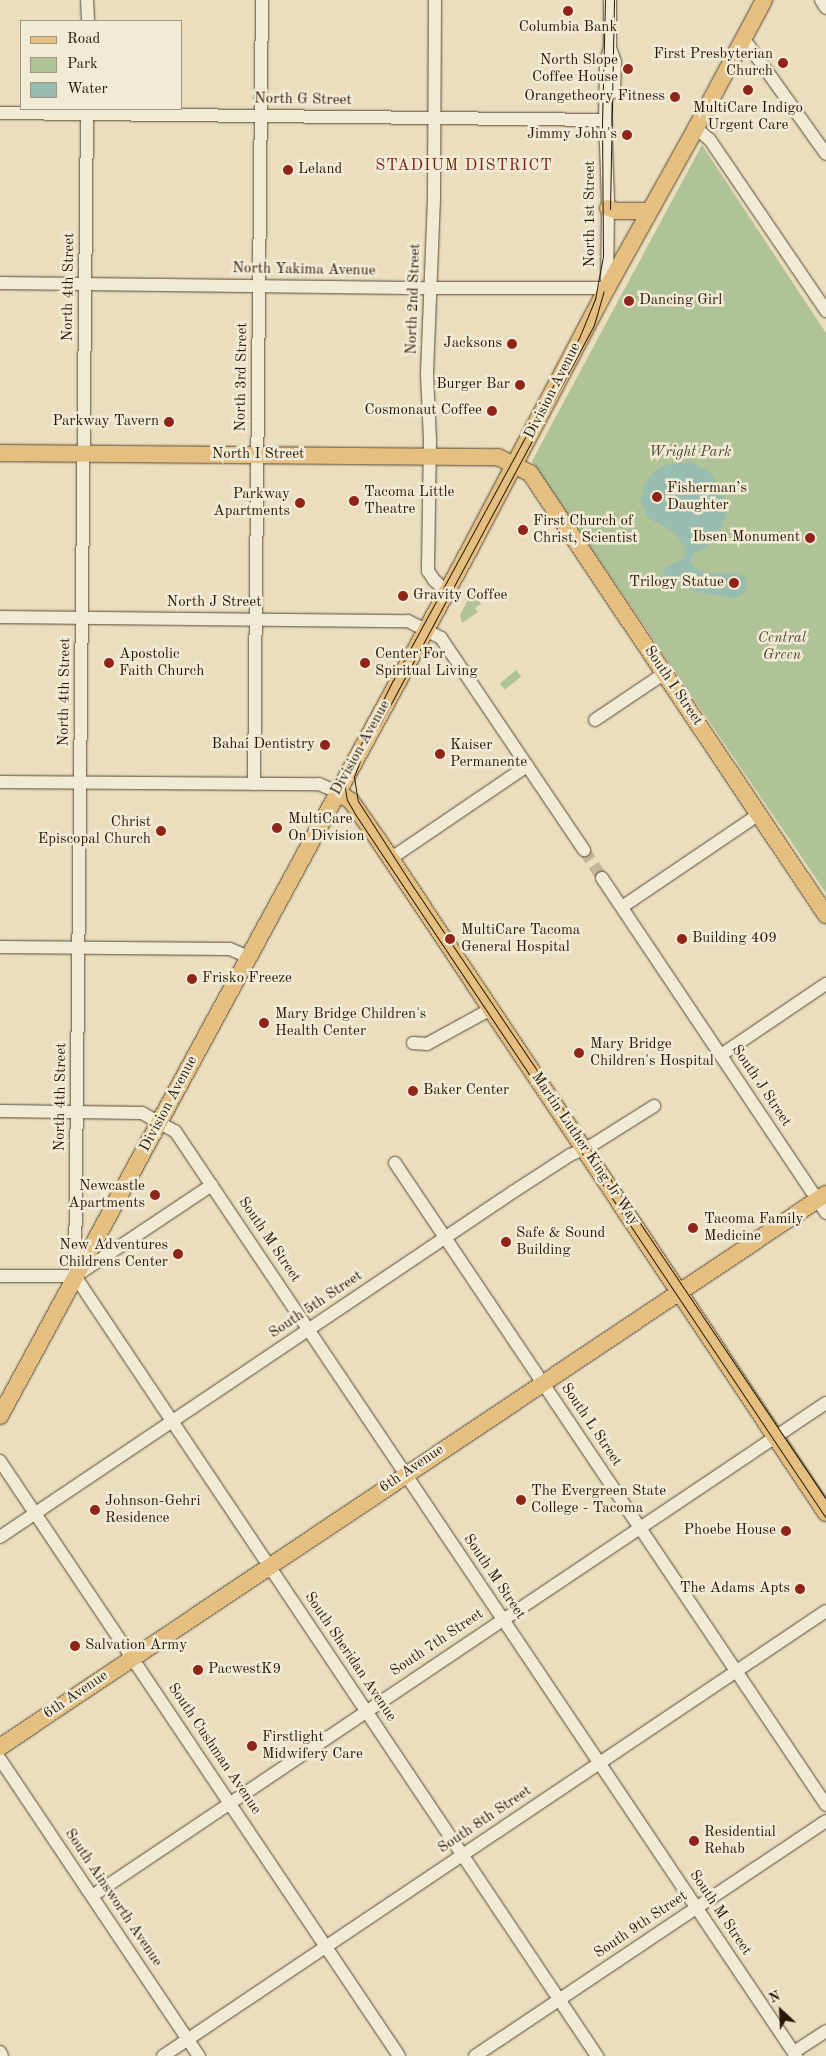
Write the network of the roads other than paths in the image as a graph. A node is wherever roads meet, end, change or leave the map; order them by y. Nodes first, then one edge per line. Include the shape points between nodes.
1 (87, 0) edge
2 (262, 0) edge
3 (435, 0) edge
4 (610, 0) edge
5 (764, 0) edge
6 (820, 0) edge
7 (826, 8) edge
8 (88, 20) edge
9 (744, 39) junction
10 (610, 47) junction
11 (87, 111) edge
12 (0, 113) edge
13 (262, 116) junction
14 (435, 118) junction
15 (605, 120) junction
16 (696, 128) junction
17 (607, 141) junction
18 (826, 154) edge
19 (608, 208) junction
20 (649, 211) junction
21 (0, 283) edge
22 (85, 284) junction
23 (260, 286) junction
24 (430, 288) junction
25 (607, 288) junction
26 (826, 311) edge
27 (0, 453) edge
28 (84, 454) junction
29 (257, 455) junction
30 (430, 456) junction
31 (514, 465) junction
32 (446, 591) junction
33 (0, 617) edge
34 (82, 618) junction
35 (256, 620) junction
36 (426, 628) junction
37 (665, 673) junction
38 (594, 720) dead end
39 (527, 766) junction
40 (0, 782) edge
41 (80, 783) junction
42 (254, 784) junction
43 (337, 792) junction
44 (758, 815) junction
45 (584, 850) tunnel mouth
46 (390, 859) junction
47 (602, 878) tunnel mouth
48 (622, 907) junction
49 (826, 915) edge
50 (0, 947) edge
51 (79, 948) junction
52 (249, 957) junction
53 (826, 984) edge
54 (491, 1009) junction
55 (413, 1043) dead end
56 (721, 1055) junction
57 (654, 1106) dead end
58 (0, 1112) edge
59 (77, 1112) junction
60 (159, 1122) junction
61 (585, 1149) junction
62 (395, 1163) dead end
63 (212, 1185) junction
64 (823, 1202) edge
65 (446, 1238) junction
66 (0, 1276) edge
67 (75, 1276) junction
68 (681, 1292) junction
69 (309, 1330) junction
70 (543, 1382) junction
71 (826, 1403) edge
72 (0, 1416) edge
73 (173, 1421) junction
74 (775, 1438) junction
75 (0, 1461) edge
76 (406, 1474) junction
77 (35, 1513) junction
78 (826, 1513) edge
79 (640, 1527) junction
80 (0, 1537) edge
81 (269, 1565) junction
82 (826, 1611) edge
83 (503, 1619) junction
84 (132, 1657) junction
85 (736, 1671) junction
86 (366, 1710) junction
87 (0, 1747) edge
88 (0, 1759) edge
89 (599, 1763) junction
90 (230, 1801) junction
91 (826, 1805) edge
92 (826, 1820) edge
93 (462, 1855) junction
94 (92, 1896) junction
95 (696, 1908) junction
96 (325, 1946) junction
97 (559, 1999) junction
98 (826, 2031) edge
99 (187, 2040) junction
100 (0, 2052) edge
101 (795, 2054) edge
102 (2, 2056) edge
103 (163, 2056) edge
104 (198, 2056) edge
105 (399, 2056) edge
106 (474, 2056) edge
107 (598, 2056) edge

1 - 8 street
2 - 13 street, North 3rd Street
3 - 14 street, North 2nd Street
4 - 10 street, North 1st Street
5 - 9 main road, Division Avenue
6 - 7 street
9 - 16 main road, Division Avenue
9 - 18 street
10 - 15 street, North 1st Street via 606,62
10 - 17 street, North 1st Street via 615,62 613,119
11 - 12 street, North G Street
11 - 13 street, North G Street
11 - 22 street, North 4th Street
13 - 14 street, North G Street
13 - 23 street, North 3rd Street
14 - 15 street, North G Street
14 - 24 street, North 2nd Street
15 - 17 street, North 1st Street
16 - 20 main road, Division Avenue
16 - 26 street via 710,140
17 - 19 street, North 1st Street
19 - 20 main road
19 - 25 street, North 1st Street
20 - 25 main road, Division Avenue
21 - 22 street, North Yakima Avenue
22 - 23 street, North Yakima Avenue
22 - 28 street, North 4th Street
23 - 24 street, North Yakima Avenue
23 - 29 street, North 3rd Street
24 - 25 street, North Yakima Avenue
24 - 30 street, North 2nd Street via 427,374
25 - 31 main road, Division Avenue
27 - 28 main road, North I Street
28 - 29 main road, North I Street
28 - 34 street, North 4th Street
29 - 30 main road, North I Street
29 - 35 street, North 3rd Street
30 - 31 main road, North I Street via 498,457
30 - 32 street, North 2nd Street via 428,571
31 - 32 main road, Division Avenue
31 - 37 main road, South I Street via 530,473
32 - 36 main road, Division Avenue
33 - 34 street, North J Street
34 - 35 street, North J Street
34 - 41 street, North 4th Street
35 - 36 street, North J Street via 408,621
35 - 42 street, North 3rd Street
36 - 39 street via 441,638
36 - 43 main road, Division Avenue
37 - 38 street
37 - 44 main road, South I Street
39 - 45 street
39 - 46 street
40 - 41 street
41 - 42 street
41 - 51 street, North 4th Street
42 - 43 street via 319,784
43 - 46 main road, Martin Luther King Jr Way via 351,801
43 - 52 main road, Division Avenue
44 - 48 street
44 - 49 main road, South I Street
46 - 54 main road, Martin Luther King Jr Way
47 - 48 street, South J Street
48 - 56 street, South J Street
50 - 51 street
51 - 52 street via 230,949
51 - 59 street, North 4th Street
52 - 60 main road, Division Avenue
53 - 56 street
54 - 55 street via 427,1044
54 - 61 main road, Martin Luther King Jr Way
56 - 64 street, South J Street
57 - 61 street, South 5th Street
58 - 59 street, South M Street
59 - 60 street, South M Street via 142,1113
59 - 67 street, North 4th Street
60 - 63 street, South M Street via 175,1131
60 - 67 main road, Division Avenue
61 - 65 street, South 5th Street via 570,1155
61 - 68 main road, Martin Luther King Jr Way
62 - 65 street, South L Street
63 - 67 street
63 - 69 street, South M Street
64 - 68 main road, 6th Avenue
65 - 69 street, South 5th Street
65 - 70 street, South L Street
66 - 67 street
67 - 72 main road, Division Avenue
67 - 73 street, South Sheridan Avenue
68 - 70 main road, 6th Avenue
68 - 74 main road, Martin Luther King Jr Way
69 - 73 street, South 5th Street
69 - 76 street, South M Street
70 - 76 main road, 6th Avenue
70 - 79 street, South L Street
71 - 74 street, South 7th Street
73 - 77 street, South 5th Street
73 - 81 street, South Sheridan Avenue
74 - 78 main road, Martin Luther King Jr Way
74 - 79 street, South 7th Street
75 - 77 street, South Cushman Avenue
76 - 81 main road, 6th Avenue
76 - 83 street, South M Street
77 - 80 street, South 5th Street
77 - 84 street, South Cushman Avenue
79 - 83 street, South 7th Street
79 - 85 street, South L Street
81 - 84 main road, 6th Avenue
81 - 86 street, South Sheridan Avenue
82 - 85 street, South 8th Street
83 - 86 street, South 7th Street
83 - 89 street, South M Street
84 - 87 main road, 6th Avenue
84 - 90 street, South Cushman Avenue
85 - 89 street, South 8th Street
85 - 91 street, South L Street
86 - 90 street, South 7th Street
86 - 93 street, South Sheridan Avenue
88 - 94 street, South Ainsworth Avenue
89 - 93 street, South 8th Street
89 - 95 street, South M Street
90 - 94 street, South 7th Street
90 - 96 street, South Cushman Avenue
92 - 95 street, South 9th Street
93 - 96 street, South 8th Street
93 - 97 street, South Sheridan Avenue
94 - 99 street, South Ainsworth Avenue
95 - 97 street, South 9th Street
95 - 101 street, South M Street
96 - 99 street, South 8th Street
96 - 105 street, South Cushman Avenue
97 - 106 street, South 9th Street
97 - 107 street, South Sheridan Avenue
98 - 101 street
99 - 103 street, South 8th Street
99 - 104 street, South Ainsworth Avenue
100 - 102 street

